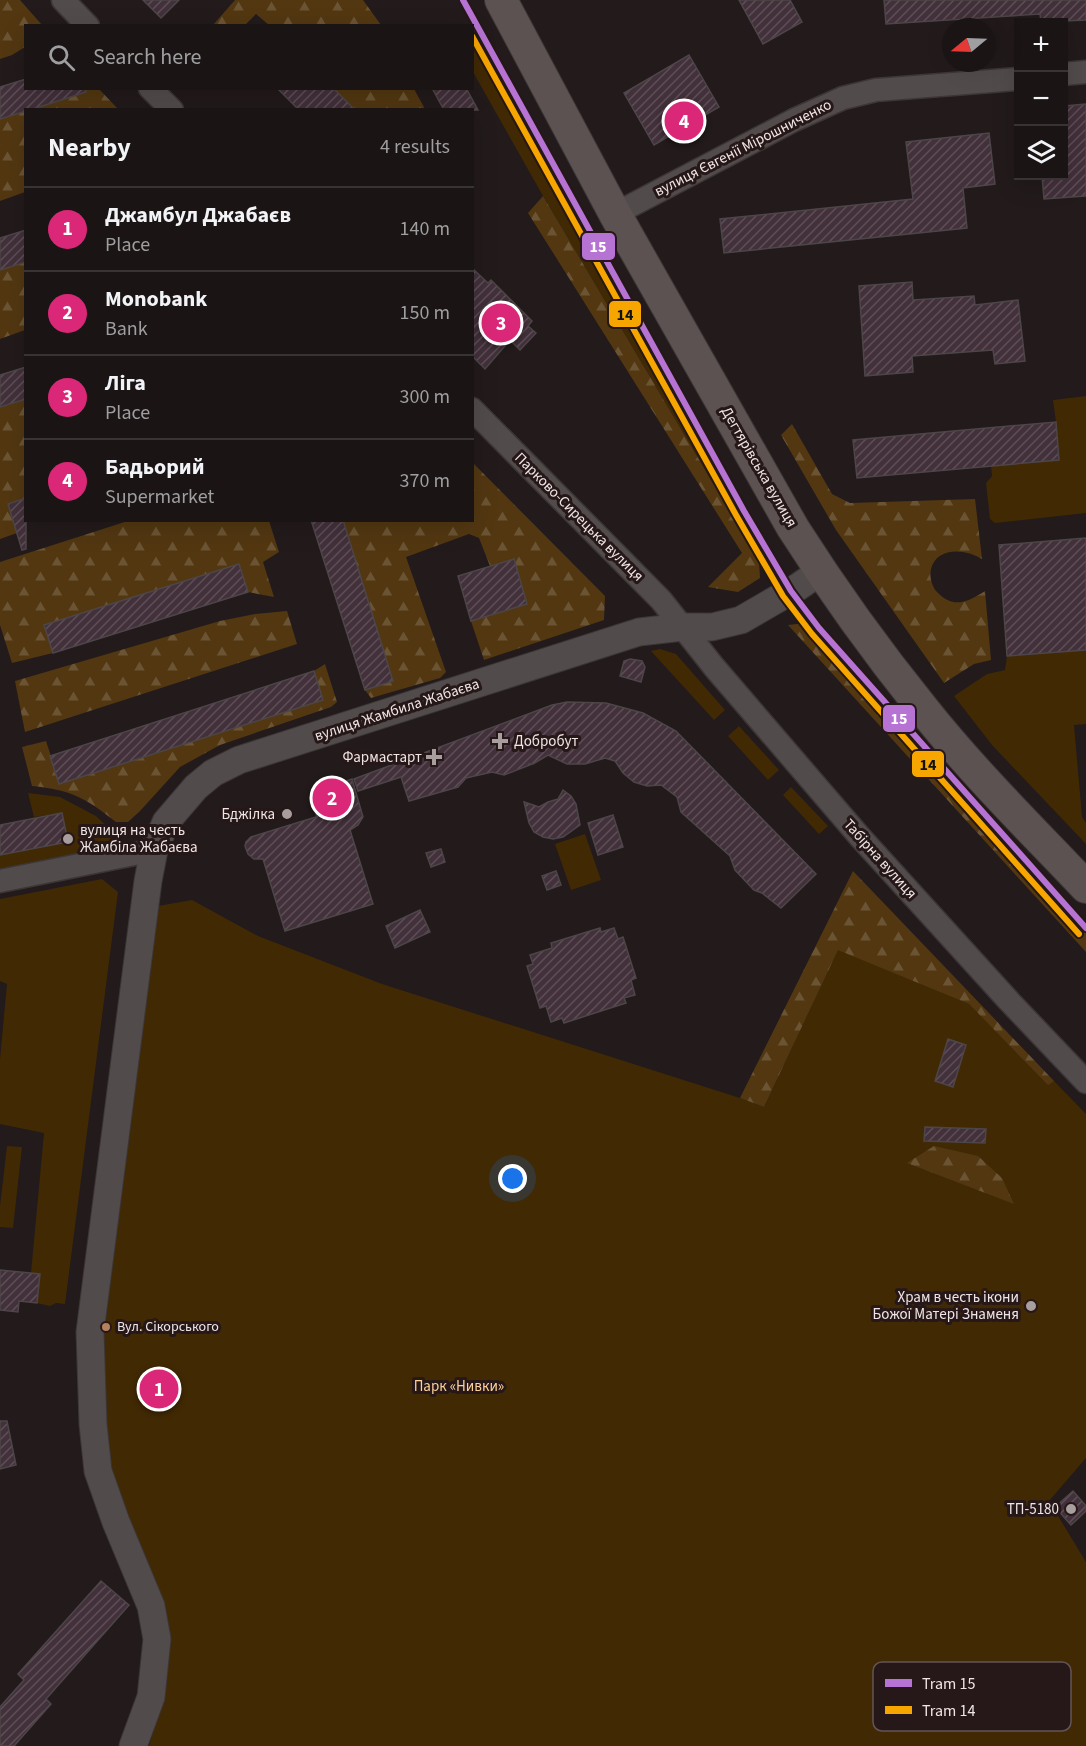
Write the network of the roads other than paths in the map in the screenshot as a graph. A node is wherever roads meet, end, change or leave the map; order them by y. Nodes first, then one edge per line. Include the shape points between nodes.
1 (63, 0) edge
2 (501, 0) edge
3 (86, 24) edge
4 (1086, 72) edge
5 (1068, 74) edge
6 (1014, 79) edge
7 (152, 90) edge
8 (170, 108) edge
9 (615, 214) junction
10 (474, 411) edge
11 (821, 571) junction
12 (683, 627) junction
13 (154, 850) junction
14 (0, 880) edge
15 (1086, 887) edge
16 (1086, 1082) edge
17 (133, 1746) edge

1 - 3 street
2 - 9 main road, Дегтярівська вулиця
4 - 5 street
6 - 9 street, вулиця Євгенії Мірошниченко via 876,90 843,98
7 - 8 street
9 - 11 main road, Дегтярівська вулиця
10 - 12 street, Парково-Сирецька вулиця via 662,600
11 - 12 street, вулиця Жамбила Жабаєва via 741,620 712,627
11 - 15 main road, Дегтярівська вулиця via 924,711
12 - 13 street, вулиця Жамбила Жабаєва via 639,632 239,760 196,787 166,822
12 - 16 street, Табірна вулиця via 860,837
13 - 14 street
13 - 17 street, вулиця Жамбила Жабаєва via 90,1332 98,1471 151,1606 157,1638 151,1697

